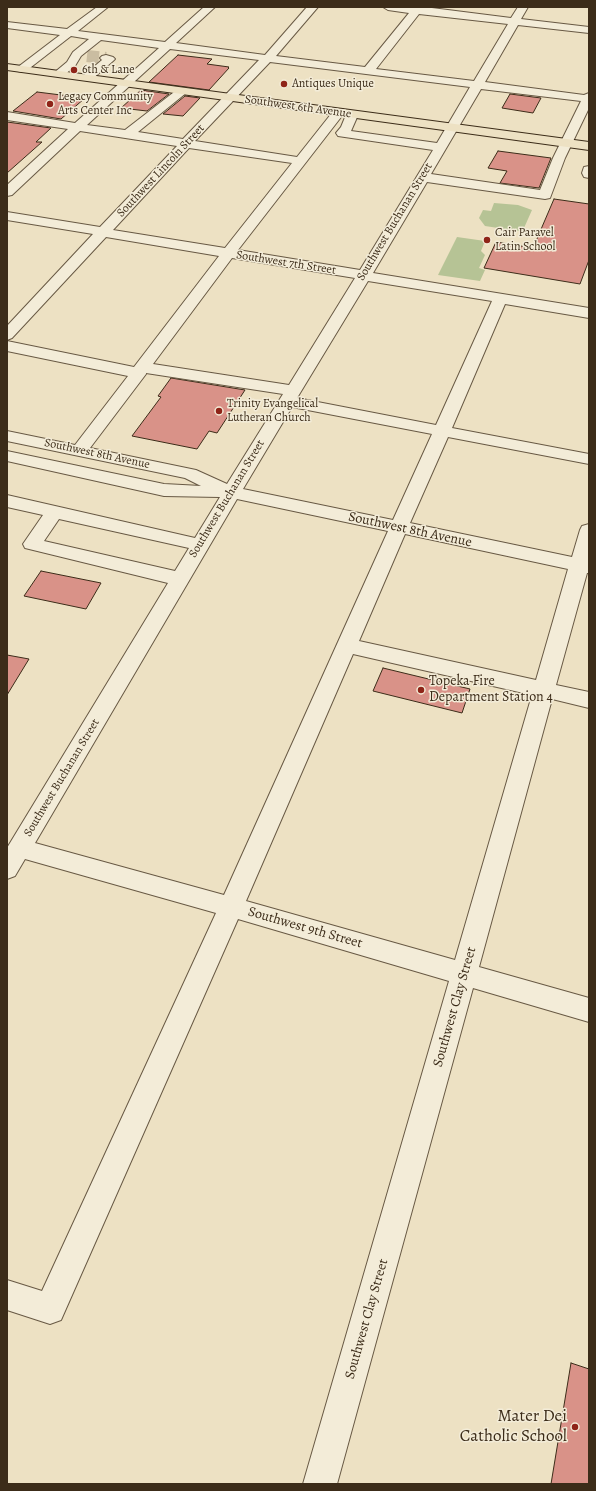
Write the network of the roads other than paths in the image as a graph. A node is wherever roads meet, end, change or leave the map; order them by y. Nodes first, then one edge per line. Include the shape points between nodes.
1 (103, 7) edge
2 (210, 7) edge
3 (314, 7) edge
4 (388, 7) edge
5 (523, 7) edge
6 (418, 9) edge
7 (514, 22) junction
8 (7, 25) edge
9 (589, 30) edge
10 (69, 33) junction
11 (98, 37) junction
12 (167, 46) junction
13 (46, 50) junction
14 (82, 55) junction
15 (379, 57) junction
16 (106, 58) dead end
17 (268, 58) junction
18 (394, 59) dead end
19 (22, 69) junction
20 (368, 71) junction
21 (9, 72) edge
22 (59, 74) junction
23 (478, 75) junction
24 (86, 78) junction
25 (125, 83) junction
26 (182, 91) junction
27 (229, 98) junction
28 (589, 98) edge
29 (346, 114) junction
30 (7, 116) edge
31 (77, 127) junction
32 (452, 128) junction
33 (128, 134) junction
34 (187, 142) junction
35 (566, 143) junction
36 (589, 146) edge
37 (440, 147) junction
38 (301, 161) junction
39 (589, 170) edge
40 (589, 174) edge
41 (423, 177) junction
42 (7, 192) edge
43 (7, 216) edge
44 (103, 233) junction
45 (228, 253) junction
46 (364, 276) junction
47 (500, 299) junction
48 (589, 313) edge
49 (7, 334) edge
50 (7, 346) edge
51 (140, 370) junction
52 (290, 395) junction
53 (442, 430) junction
54 (7, 436) edge
55 (80, 450) junction
56 (7, 456) edge
57 (589, 459) edge
58 (232, 492) junction
59 (7, 500) edge
60 (54, 513) junction
61 (399, 527) junction
62 (589, 530) edge
63 (200, 545) junction
64 (585, 566) edge
65 (180, 579) junction
66 (346, 645) junction
67 (545, 690) junction
68 (589, 700) edge
69 (20, 848) junction
70 (7, 869) edge
71 (230, 907) junction
72 (464, 975) junction
73 (589, 1010) edge
74 (7, 1295) edge
75 (320, 1484) edge

1 - 10 street
2 - 12 street
3 - 17 street, Southwest Lincoln Street
4 - 6 street
5 - 7 street, Southwest Buchanan Street
6 - 7 street
6 - 15 street
7 - 9 street
7 - 23 street, Southwest Buchanan Street
8 - 10 street
10 - 11 street
10 - 13 street
11 - 12 street
11 - 14 street
12 - 17 street
12 - 25 street
13 - 14 street
13 - 19 street
14 - 22 street
15 - 18 street
15 - 20 street
16 - 24 street via 109,59
17 - 20 street
17 - 27 street, Southwest Lincoln Street
19 - 21 main road
19 - 22 main road, Southwest 6th Avenue
20 - 23 street
22 - 24 main road, Southwest 6th Avenue
23 - 28 street
23 - 32 street, Southwest Buchanan Street
24 - 25 main road, Southwest 6th Avenue
25 - 26 main road, Southwest 6th Avenue
25 - 31 street
26 - 27 main road, Southwest 6th Avenue
26 - 33 street
27 - 29 main road, Southwest 6th Avenue
27 - 34 street, Southwest Lincoln Street
28 - 35 street
29 - 32 main road, Southwest 6th Avenue
29 - 37 street via 347,128 342,133
29 - 38 street
30 - 31 street
31 - 33 street
31 - 42 street
32 - 35 main road, Southwest 6th Avenue
32 - 37 street, Southwest Buchanan Street
33 - 34 street
34 - 38 street
34 - 44 street, Southwest Lincoln Street
35 - 36 main road, Southwest 6th Avenue
35 - 41 street via 545,195
37 - 41 street, Southwest Buchanan Street
38 - 45 street
39 - 40 street
41 - 46 street, Southwest Buchanan Street
43 - 44 street, Southwest 7th Street
44 - 45 street, Southwest 7th Street
44 - 49 street, Southwest Lincoln Street
45 - 46 street, Southwest 7th Street
45 - 51 street
46 - 47 street, Southwest 7th Street
46 - 52 street, Southwest Buchanan Street
47 - 48 street, Southwest 7th Street
47 - 53 street
50 - 51 street
51 - 52 street via 258,386
51 - 55 street
52 - 53 street
52 - 58 street, Southwest Buchanan Street
53 - 57 street
53 - 61 street
54 - 55 street, Southwest 8th Avenue
55 - 58 street, Southwest 8th Avenue via 190,474
56 - 58 street, Southwest 8th Avenue via 164,490
58 - 61 street, Southwest 8th Avenue
58 - 63 street, Southwest Buchanan Street
59 - 60 street
60 - 63 street
60 - 65 street via 32,544
61 - 64 street, Southwest 8th Avenue
61 - 66 street
62 - 64 street, Southwest Clay Street
63 - 65 street, Southwest Buchanan Street
64 - 67 street, Southwest Clay Street
65 - 69 street, Southwest Buchanan Street
66 - 67 street
66 - 71 street
67 - 68 street
67 - 72 street, Southwest Clay Street
69 - 70 street, Southwest Buchanan Street
69 - 71 street, Southwest 9th Street
71 - 72 street, Southwest 9th Street
71 - 74 street via 50,1309
72 - 73 street, Southwest 9th Street
72 - 75 street, Southwest Clay Street

